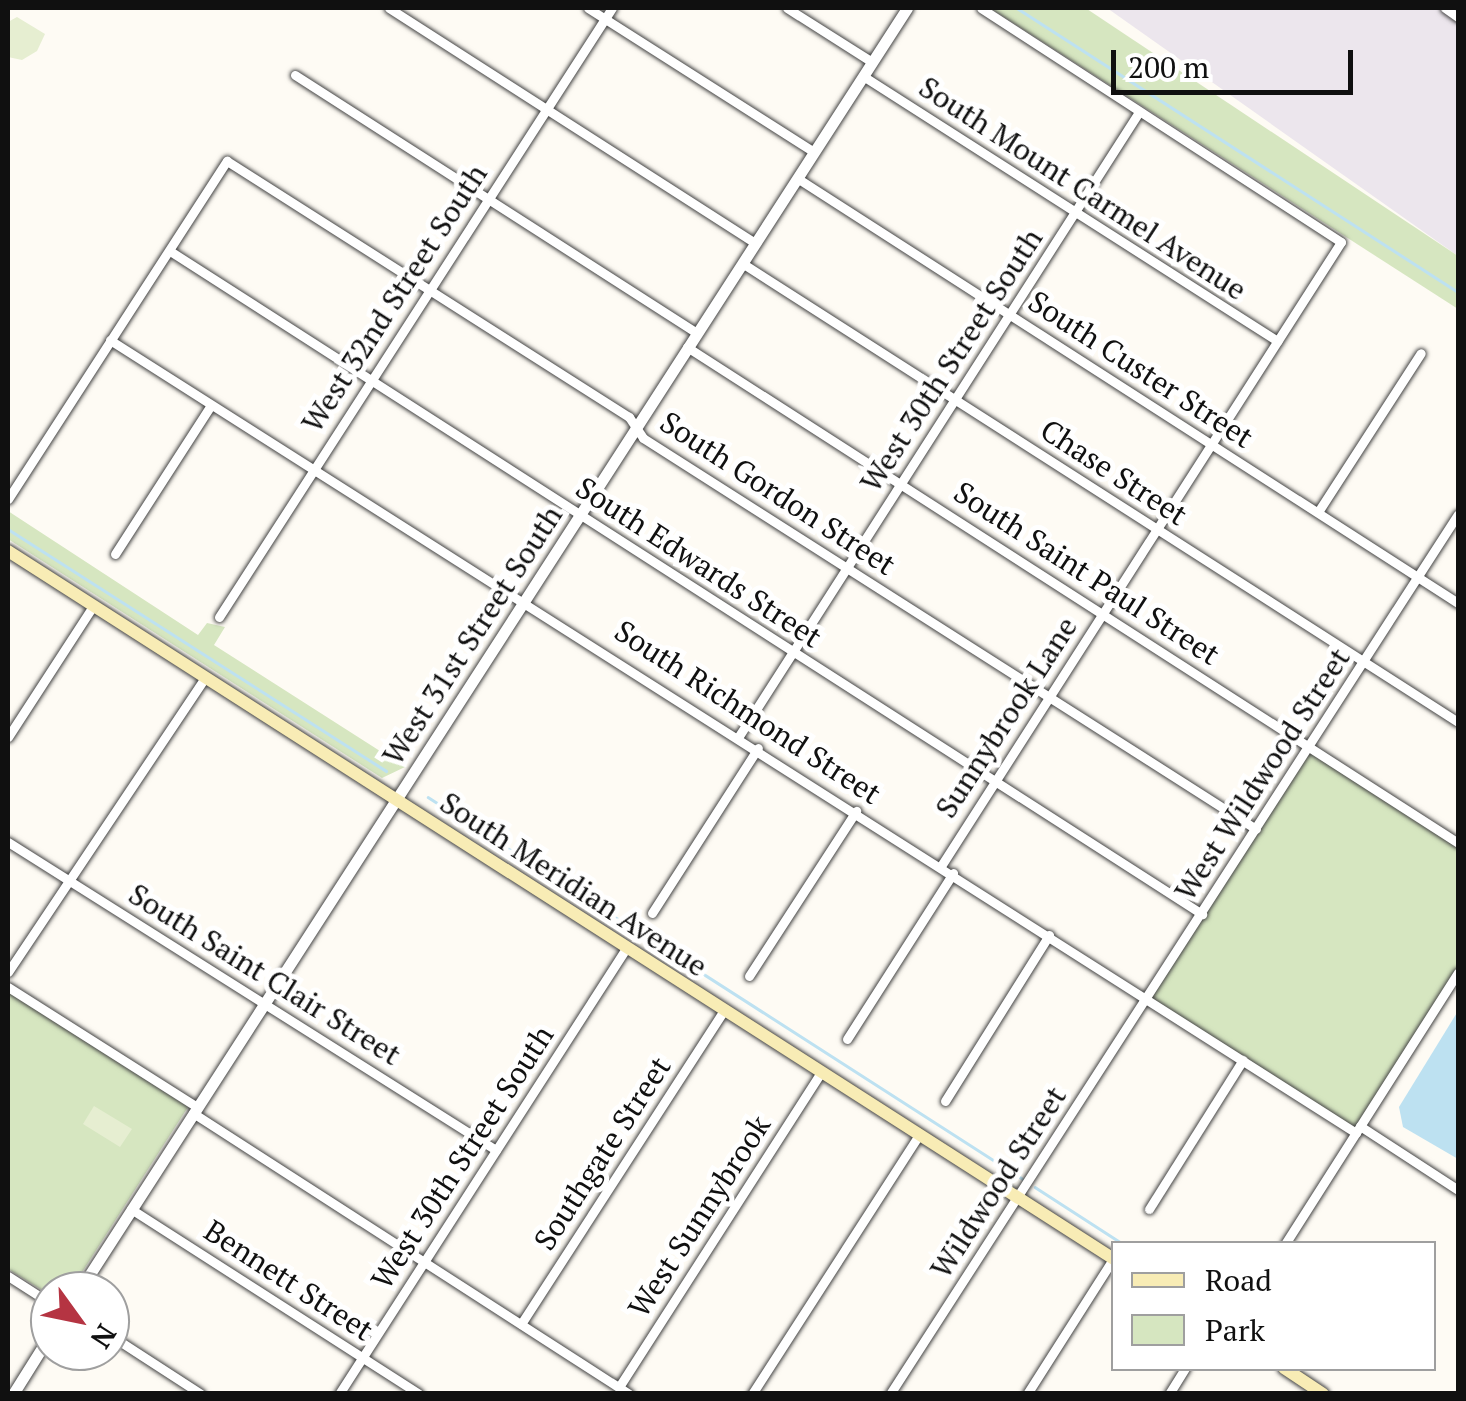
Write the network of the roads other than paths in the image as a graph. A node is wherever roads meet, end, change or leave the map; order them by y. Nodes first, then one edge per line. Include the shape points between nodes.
1 (389, 8) edge
2 (588, 8) edge
3 (612, 8) edge
4 (787, 8) edge
5 (907, 8) edge
6 (981, 8) edge
7 (1445, 8) edge
8 (1458, 16) edge
9 (605, 18) junction
10 (872, 62) junction
11 (296, 75) dead end
12 (863, 76) junction
13 (547, 108) junction
14 (1139, 112) junction
15 (814, 152) junction
16 (798, 178) junction
17 (487, 199) junction
18 (1075, 212) junction
19 (755, 244) junction
20 (170, 251) junction
21 (742, 263) junction
22 (429, 289) junction
23 (1010, 314) junction
24 (697, 333) junction
25 (110, 340) junction
26 (1276, 341) junction
27 (688, 347) junction
28 (1422, 353) dead end
29 (372, 380) junction
30 (955, 400) junction
31 (211, 405) junction
32 (635, 430) junction
33 (1210, 444) junction
34 (314, 470) junction
35 (901, 484) junction
36 (8, 499) edge
37 (1318, 512) junction
38 (1458, 514) edge
39 (579, 515) junction
40 (1156, 528) junction
41 (8, 552) edge
42 (115, 554) dead end
43 (847, 568) junction
44 (1418, 577) junction
45 (524, 600) junction
46 (1458, 602) edge
47 (93, 606) junction
48 (1102, 613) junction
49 (218, 617) dead end
50 (793, 652) junction
51 (1364, 661) junction
52 (205, 678) junction
53 (1048, 696) junction
54 (1458, 722) edge
55 (740, 736) junction
56 (8, 737) edge
57 (1309, 746) junction
58 (758, 748) junction
59 (994, 781) junction
60 (396, 799) junction
61 (856, 811) junction
62 (1256, 829) junction
63 (8, 842) edge
64 (1458, 843) edge
65 (941, 866) junction
66 (953, 874) junction
67 (68, 880) junction
68 (652, 914) dead end
69 (1202, 914) junction
70 (1050, 935) junction
71 (627, 947) junction
72 (8, 972) edge
73 (1458, 972) edge
74 (749, 976) dead end
75 (8, 988) edge
76 (1148, 998) junction
77 (265, 1002) junction
78 (724, 1010) junction
79 (847, 1039) dead end
80 (1243, 1060) junction
81 (821, 1072) junction
82 (945, 1101) dead end
83 (195, 1110) junction
84 (1358, 1130) junction
85 (919, 1134) junction
86 (496, 1150) junction
87 (1458, 1190) edge
88 (1018, 1198) junction
89 (131, 1209) junction
90 (1149, 1209) dead end
91 (1286, 1241) edge
92 (1111, 1258) edge
93 (425, 1262) junction
94 (1111, 1262) edge
95 (92, 1271) edge
96 (8, 1276) edge
97 (30, 1291) edge
98 (521, 1324) junction
99 (130, 1348) edge
100 (362, 1357) junction
101 (30, 1367) edge
102 (1184, 1371) edge
103 (1288, 1371) edge
104 (619, 1387) junction
105 (1314, 1391) edge
106 (13, 1394) edge
107 (201, 1394) edge
108 (339, 1394) edge
109 (419, 1394) edge
110 (629, 1394) edge
111 (752, 1394) edge
112 (890, 1394) edge
113 (1027, 1394) edge
114 (1169, 1394) edge

1 - 13 street
2 - 9 street
3 - 9 street, West 32nd Street South
4 - 10 street
5 - 10 street, West 31st Street South
6 - 14 street
7 - 8 street
9 - 13 street, West 32nd Street South
9 - 15 street
10 - 12 street, West 31st Street South
11 - 17 street
12 - 15 street, West 31st Street South
12 - 18 street, South Mount Carmel Avenue
13 - 17 street, West 32nd Street South
13 - 19 street
14 - 18 street, West 30th Street South
14 - 26 street, Sunnybrook Lane via 1341,242
15 - 16 street, West 31st Street South
16 - 19 street, West 31st Street South
16 - 23 street, South Custer Street
17 - 22 street, West 32nd Street South
17 - 24 street
18 - 23 street, West 30th Street South
18 - 26 street, South Mount Carmel Avenue
19 - 21 street, West 31st Street South
20 - 22 street, South Gordon Street via 228,161
20 - 25 street
20 - 29 street, South Edwards Street
21 - 24 street, West 31st Street South
21 - 30 street, Chase Street
22 - 29 street, West 32nd Street South
22 - 32 street, South Gordon Street via 628,417
23 - 30 street, West 30th Street South
23 - 33 street, South Custer Street
24 - 27 street, West 31st Street South
25 - 31 street, South Richmond Street
25 - 36 street
26 - 33 street, Sunnybrook Lane
27 - 32 street, West 31st Street South
27 - 35 street, South Saint Paul Street
28 - 37 street
29 - 34 street, West 32nd Street South
29 - 39 street, South Edwards Street
30 - 35 street, West 30th Street South
30 - 40 street, Chase Street
31 - 34 street, South Richmond Street
31 - 42 street
32 - 39 street, West 31st Street South
32 - 43 street, South Gordon Street
33 - 37 street, South Custer Street
33 - 40 street, Sunnybrook Lane
34 - 45 street, South Richmond Street
34 - 49 street, West 32nd Street South
35 - 43 street, West 30th Street South
35 - 48 street, South Saint Paul Street
37 - 44 street, South Custer Street
38 - 44 street, West Wildwood Street
39 - 45 street, West 31st Street South
39 - 50 street, South Edwards Street
40 - 48 street, Sunnybrook Lane
40 - 51 street, Chase Street
41 - 47 main road, South Meridian Avenue
43 - 50 street, West 30th Street South
43 - 53 street, South Gordon Street
44 - 46 street, South Custer Street
44 - 51 street, West Wildwood Street
45 - 55 street, South Richmond Street
45 - 60 street, West 31st Street South
47 - 52 main road, South Meridian Avenue
47 - 56 street
48 - 53 street, Sunnybrook Lane
48 - 57 street, South Saint Paul Street
50 - 55 street, West 30th Street South
50 - 59 street, South Edwards Street
51 - 54 street, Chase Street
51 - 57 street, West Wildwood Street
52 - 60 main road, South Meridian Avenue
52 - 67 street
53 - 59 street, Sunnybrook Lane
53 - 62 street, South Gordon Street
55 - 58 street, South Richmond Street
57 - 62 street, West Wildwood Street
57 - 64 street, South Saint Paul Street
58 - 61 street, South Richmond Street
58 - 68 street
59 - 65 street, Sunnybrook Lane
59 - 69 street, South Edwards Street
60 - 71 main road, South Meridian Avenue
60 - 77 street, West 31st Street South
61 - 65 street, South Richmond Street
61 - 74 street
62 - 69 street, West Wildwood Street
63 - 67 street, South Saint Clair Street
65 - 66 street, South Richmond Street
66 - 70 street, South Richmond Street
66 - 79 street
67 - 72 street
67 - 77 street, South Saint Clair Street
69 - 76 street, West Wildwood Street
70 - 76 street, South Richmond Street
70 - 82 street
71 - 78 main road, South Meridian Avenue
71 - 86 street, West 30th Street South
73 - 84 street
75 - 83 street
76 - 80 street, South Richmond Street
76 - 88 street, Wildwood Street
77 - 83 street, West 31st Street South
77 - 86 street, South Saint Clair Street
78 - 81 main road, South Meridian Avenue
78 - 98 street, Southgate Street
80 - 84 street, South Richmond Street
80 - 90 street
81 - 85 main road, South Meridian Avenue
81 - 104 street, West Sunnybrook
83 - 89 street, West 31st Street South
83 - 93 street
84 - 87 street, South Richmond Street
84 - 91 street
85 - 88 main road, South Meridian Avenue
85 - 111 street
86 - 93 street, West 30th Street South
88 - 92 main road, South Meridian Avenue
88 - 112 street, Wildwood Street
89 - 95 street, West 31st Street South
89 - 100 street, Bennett Street
93 - 98 street
93 - 100 street, West 30th Street South
94 - 113 street
96 - 97 street
98 - 104 street
99 - 107 street
100 - 108 street, West 30th Street South
100 - 109 street, Bennett Street
101 - 106 street
102 - 114 street
103 - 105 main road
104 - 110 street

